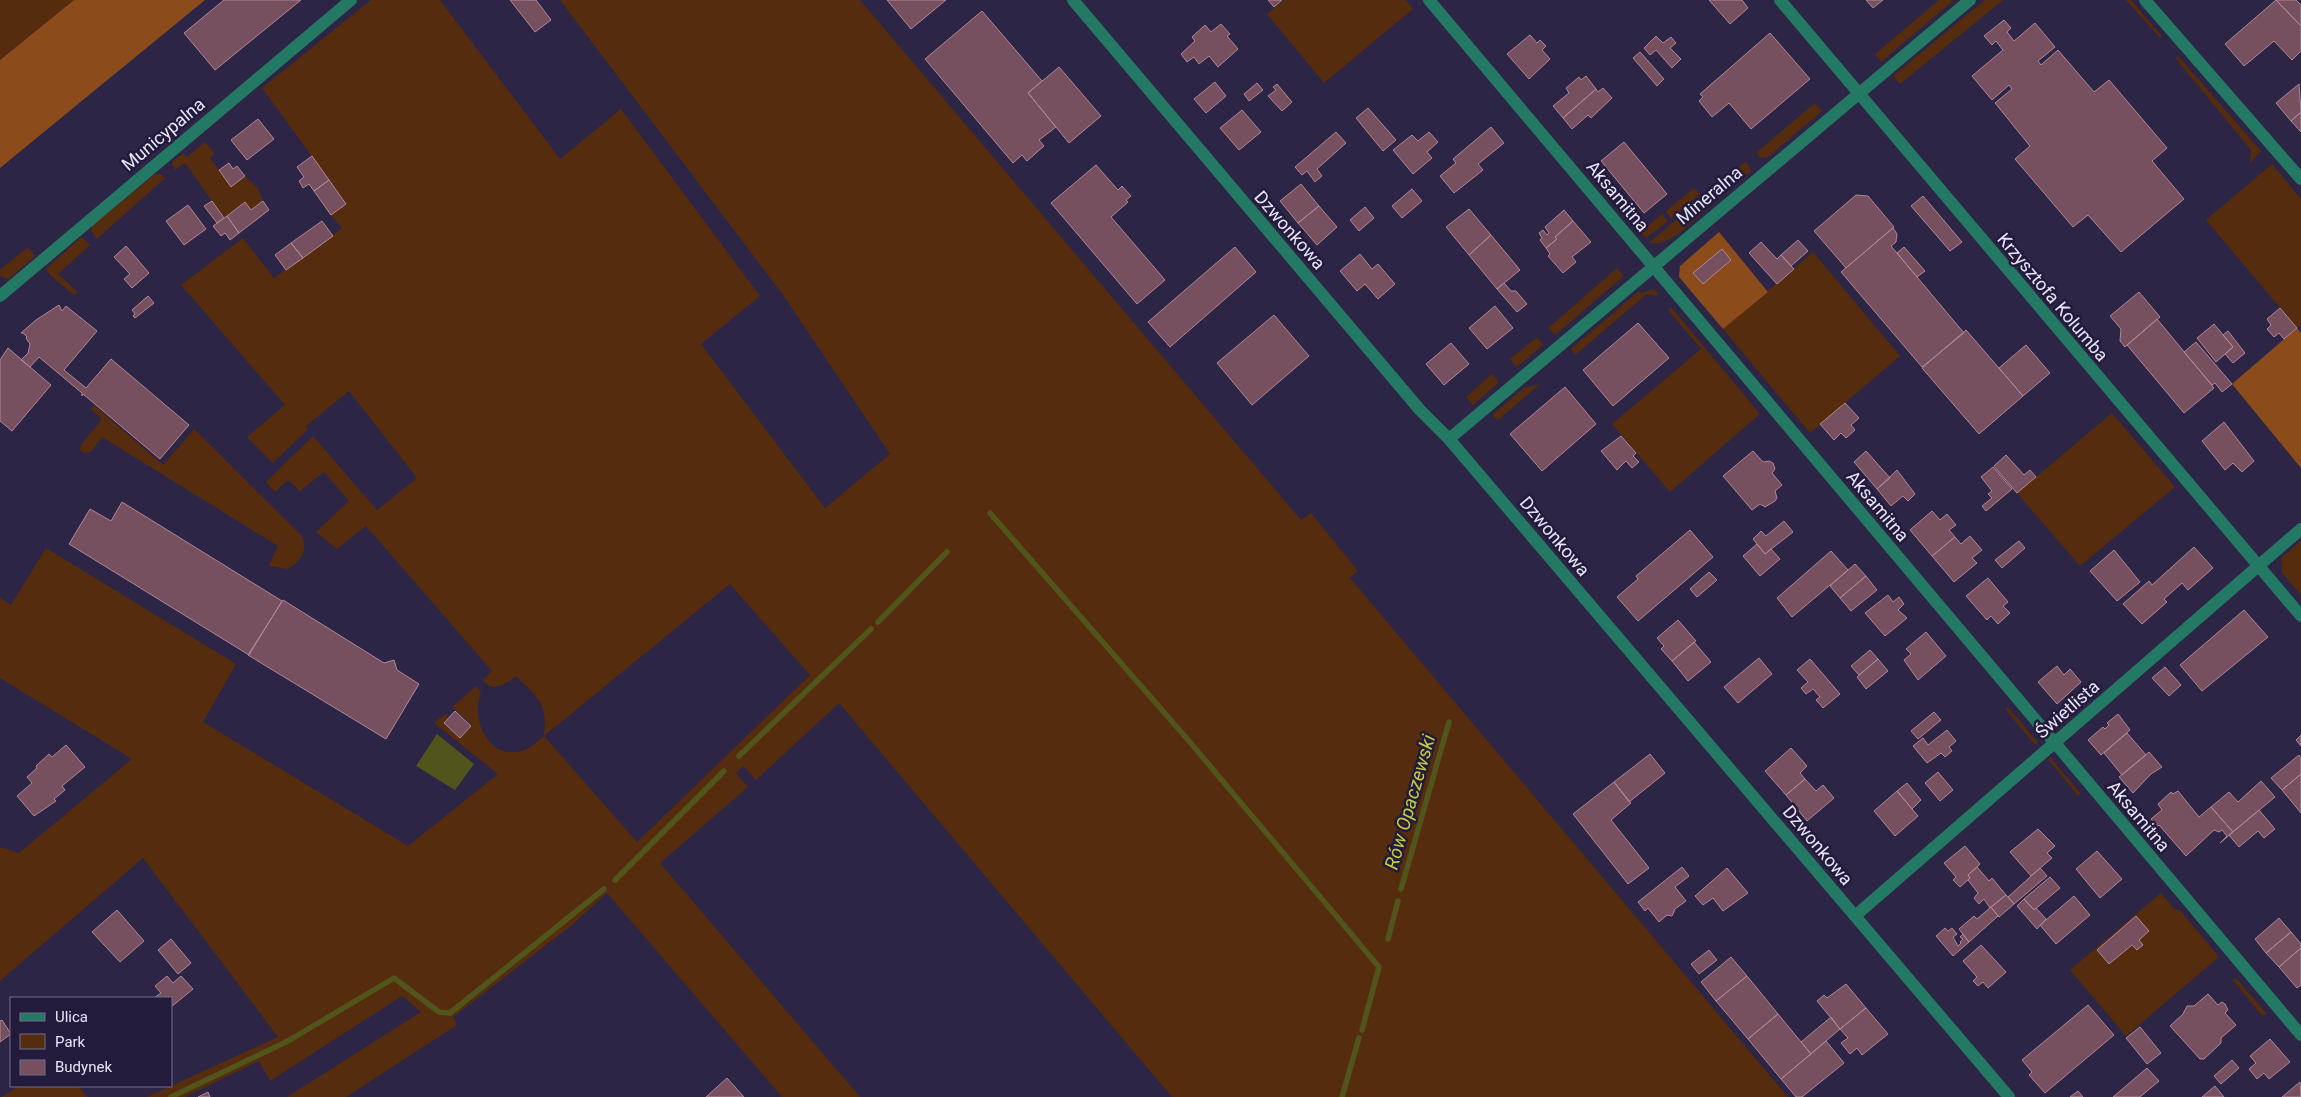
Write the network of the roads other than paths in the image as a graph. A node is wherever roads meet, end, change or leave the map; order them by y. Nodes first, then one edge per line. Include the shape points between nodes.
1 (351, 0) edge
2 (1073, 0) edge
3 (1429, 0) edge
4 (1780, 0) edge
5 (1970, 0) edge
6 (2145, 0) edge
7 (1858, 94) junction
8 (2301, 179) edge
9 (1653, 266) junction
10 (0, 296) edge
11 (1449, 439) junction
12 (2301, 528) edge
13 (2258, 566) junction
14 (2301, 616) edge
15 (2055, 742) junction
16 (1855, 916) junction
17 (2301, 1034) edge
18 (2009, 1097) edge

1 - 10 street, Municypalna
2 - 11 street, Dzwonkowa via 1420,410
3 - 9 street, Aksamitna
4 - 7 street, Krzysztofa Kolumba
5 - 7 street, Mineralna
6 - 8 street
7 - 9 street, Mineralna
7 - 13 street, Krzysztofa Kolumba
9 - 11 street, Mineralna
9 - 15 street, Aksamitna
11 - 16 street, Dzwonkowa
12 - 13 street, Świetlista
13 - 14 street, Krzysztofa Kolumba
13 - 15 street, Świetlista
15 - 16 street, Świetlista
15 - 17 street, Aksamitna
16 - 18 street, Dzwonkowa

